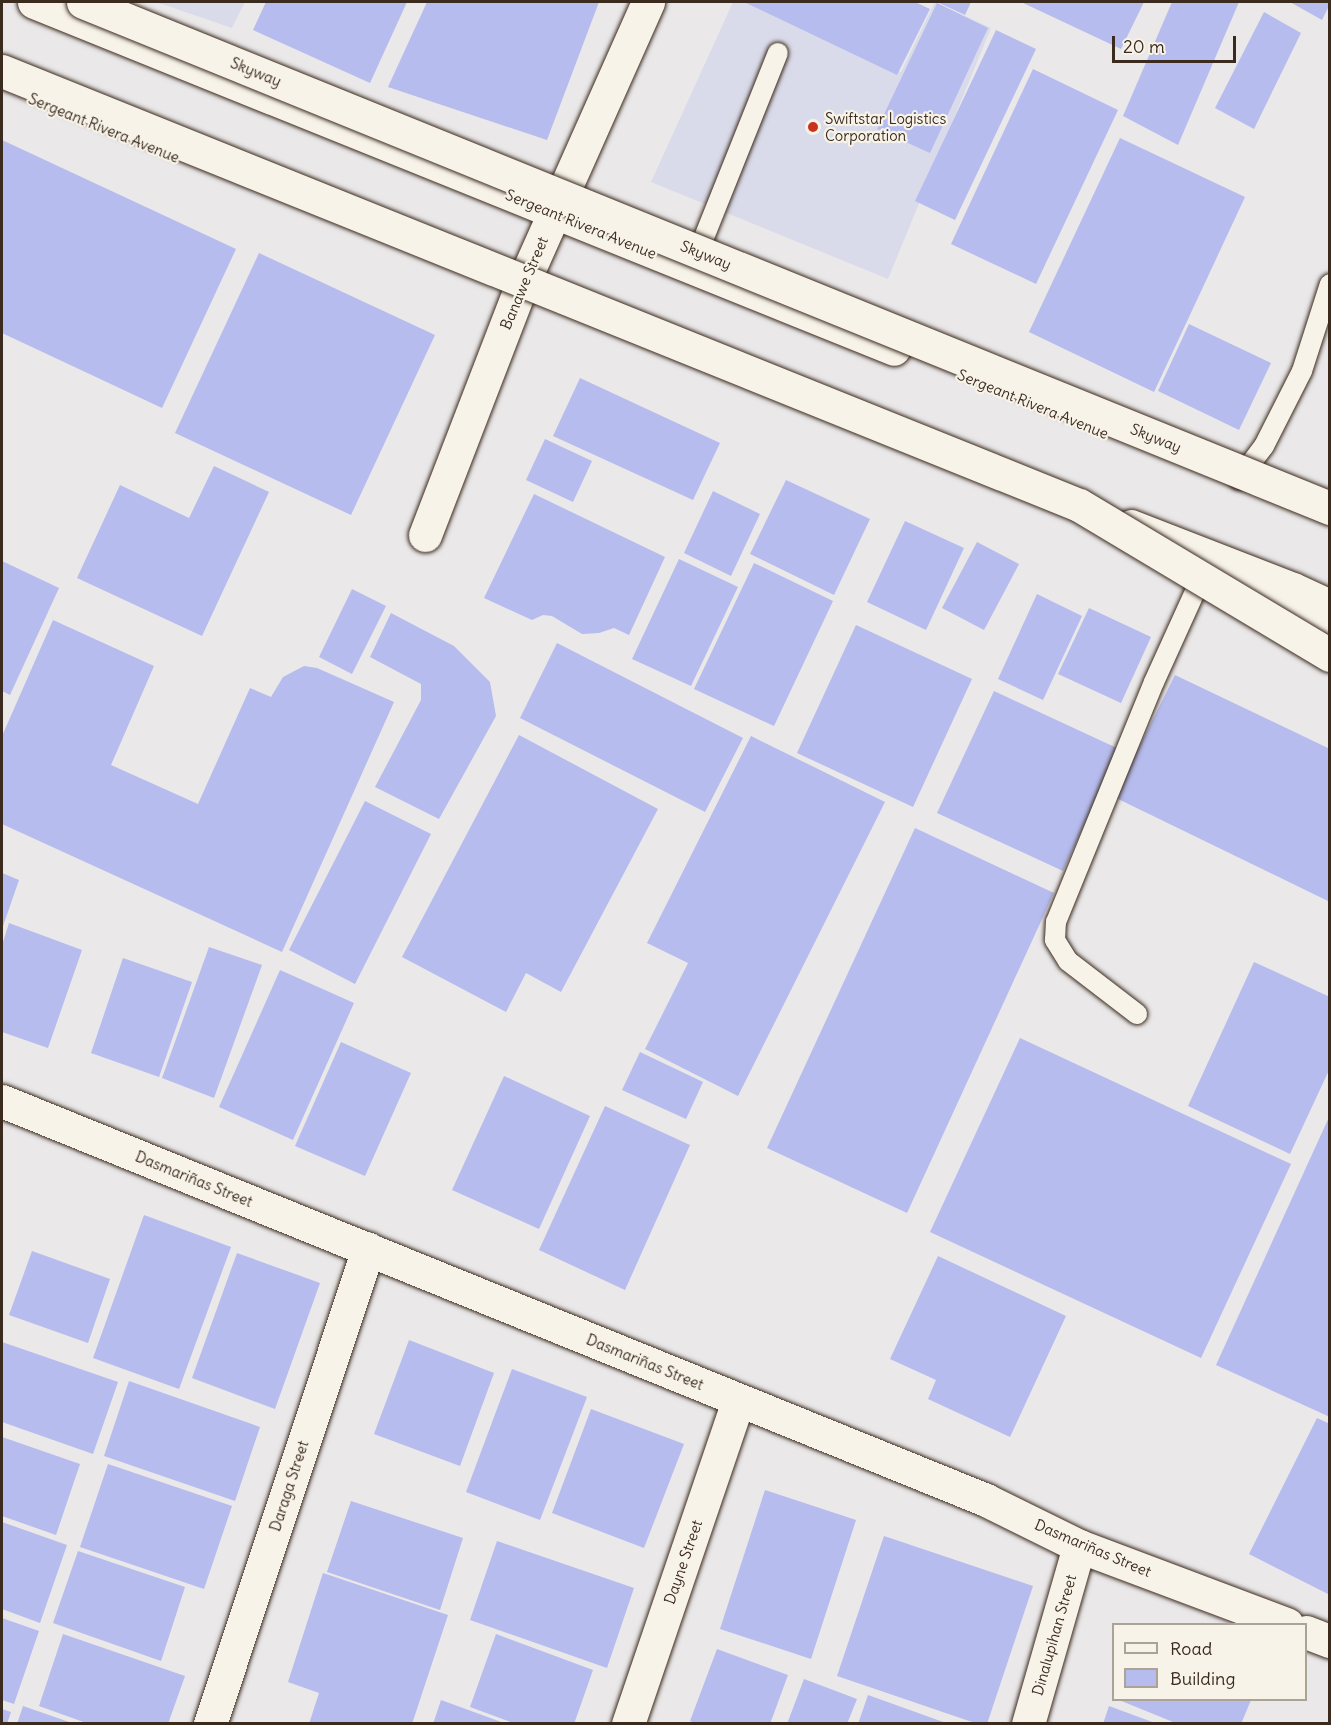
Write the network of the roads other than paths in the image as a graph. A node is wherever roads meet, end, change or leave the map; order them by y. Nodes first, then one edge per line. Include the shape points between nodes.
1 (34, 2) edge
2 (83, 2) edge
3 (648, 2) edge
4 (778, 53) dead end
5 (2, 71) edge
6 (2, 87) edge
7 (554, 213) junction
8 (692, 268) junction
9 (1329, 284) edge
10 (518, 294) junction
11 (1235, 484) junction
12 (1079, 505) junction
13 (1329, 508) edge
14 (1329, 526) edge
15 (425, 536) dead end
16 (1175, 557) junction
17 (1202, 576) junction
18 (1329, 606) edge
19 (1329, 627) edge
20 (1329, 655) edge
21 (1329, 666) edge
22 (1137, 1014) dead end
23 (3, 1106) edge
24 (368, 1249) junction
25 (738, 1400) junction
26 (1079, 1546) junction
27 (1284, 1623) edge
28 (1307, 1633) edge
29 (1329, 1641) edge
30 (210, 1724) edge
31 (628, 1724) edge
32 (1028, 1724) edge

1 - 7 main road, Sergeant Rivera Avenue
2 - 13 main road, Skyway, bridge
3 - 7 main road, Banawe Street
4 - 8 lane
5 - 12 main road, bridge
6 - 10 main road, Sergeant Rivera Avenue
7 - 8 main road, Sergeant Rivera Avenue
7 - 10 main road, Banawe Street
8 - 11 main road, Sergeant Rivera Avenue
9 - 11 lane via 1302,371 1264,446
10 - 15 main road, Banawe Street
10 - 16 main road, Sergeant Rivera Avenue
11 - 14 main road, Sergeant Rivera Avenue
12 - 18 main road, bridge
12 - 20 main road, bridge
16 - 17 main road, Sergeant Rivera Avenue
16 - 19 main road, Sergeant Rivera Avenue
17 - 21 main road, Sergeant Rivera Avenue
17 - 22 lane via 1154,682 1056,922 1055,940 1068,962
23 - 24 main road, Dasmariñas Street
24 - 25 main road, Dasmariñas Street
24 - 30 main road, Daraga Street
25 - 26 main road, Dasmariñas Street via 986,1500
25 - 31 main road, Dayne Street
26 - 27 main road, Dasmariñas Street
26 - 32 main road, Dinalupihan Street
28 - 29 main road

